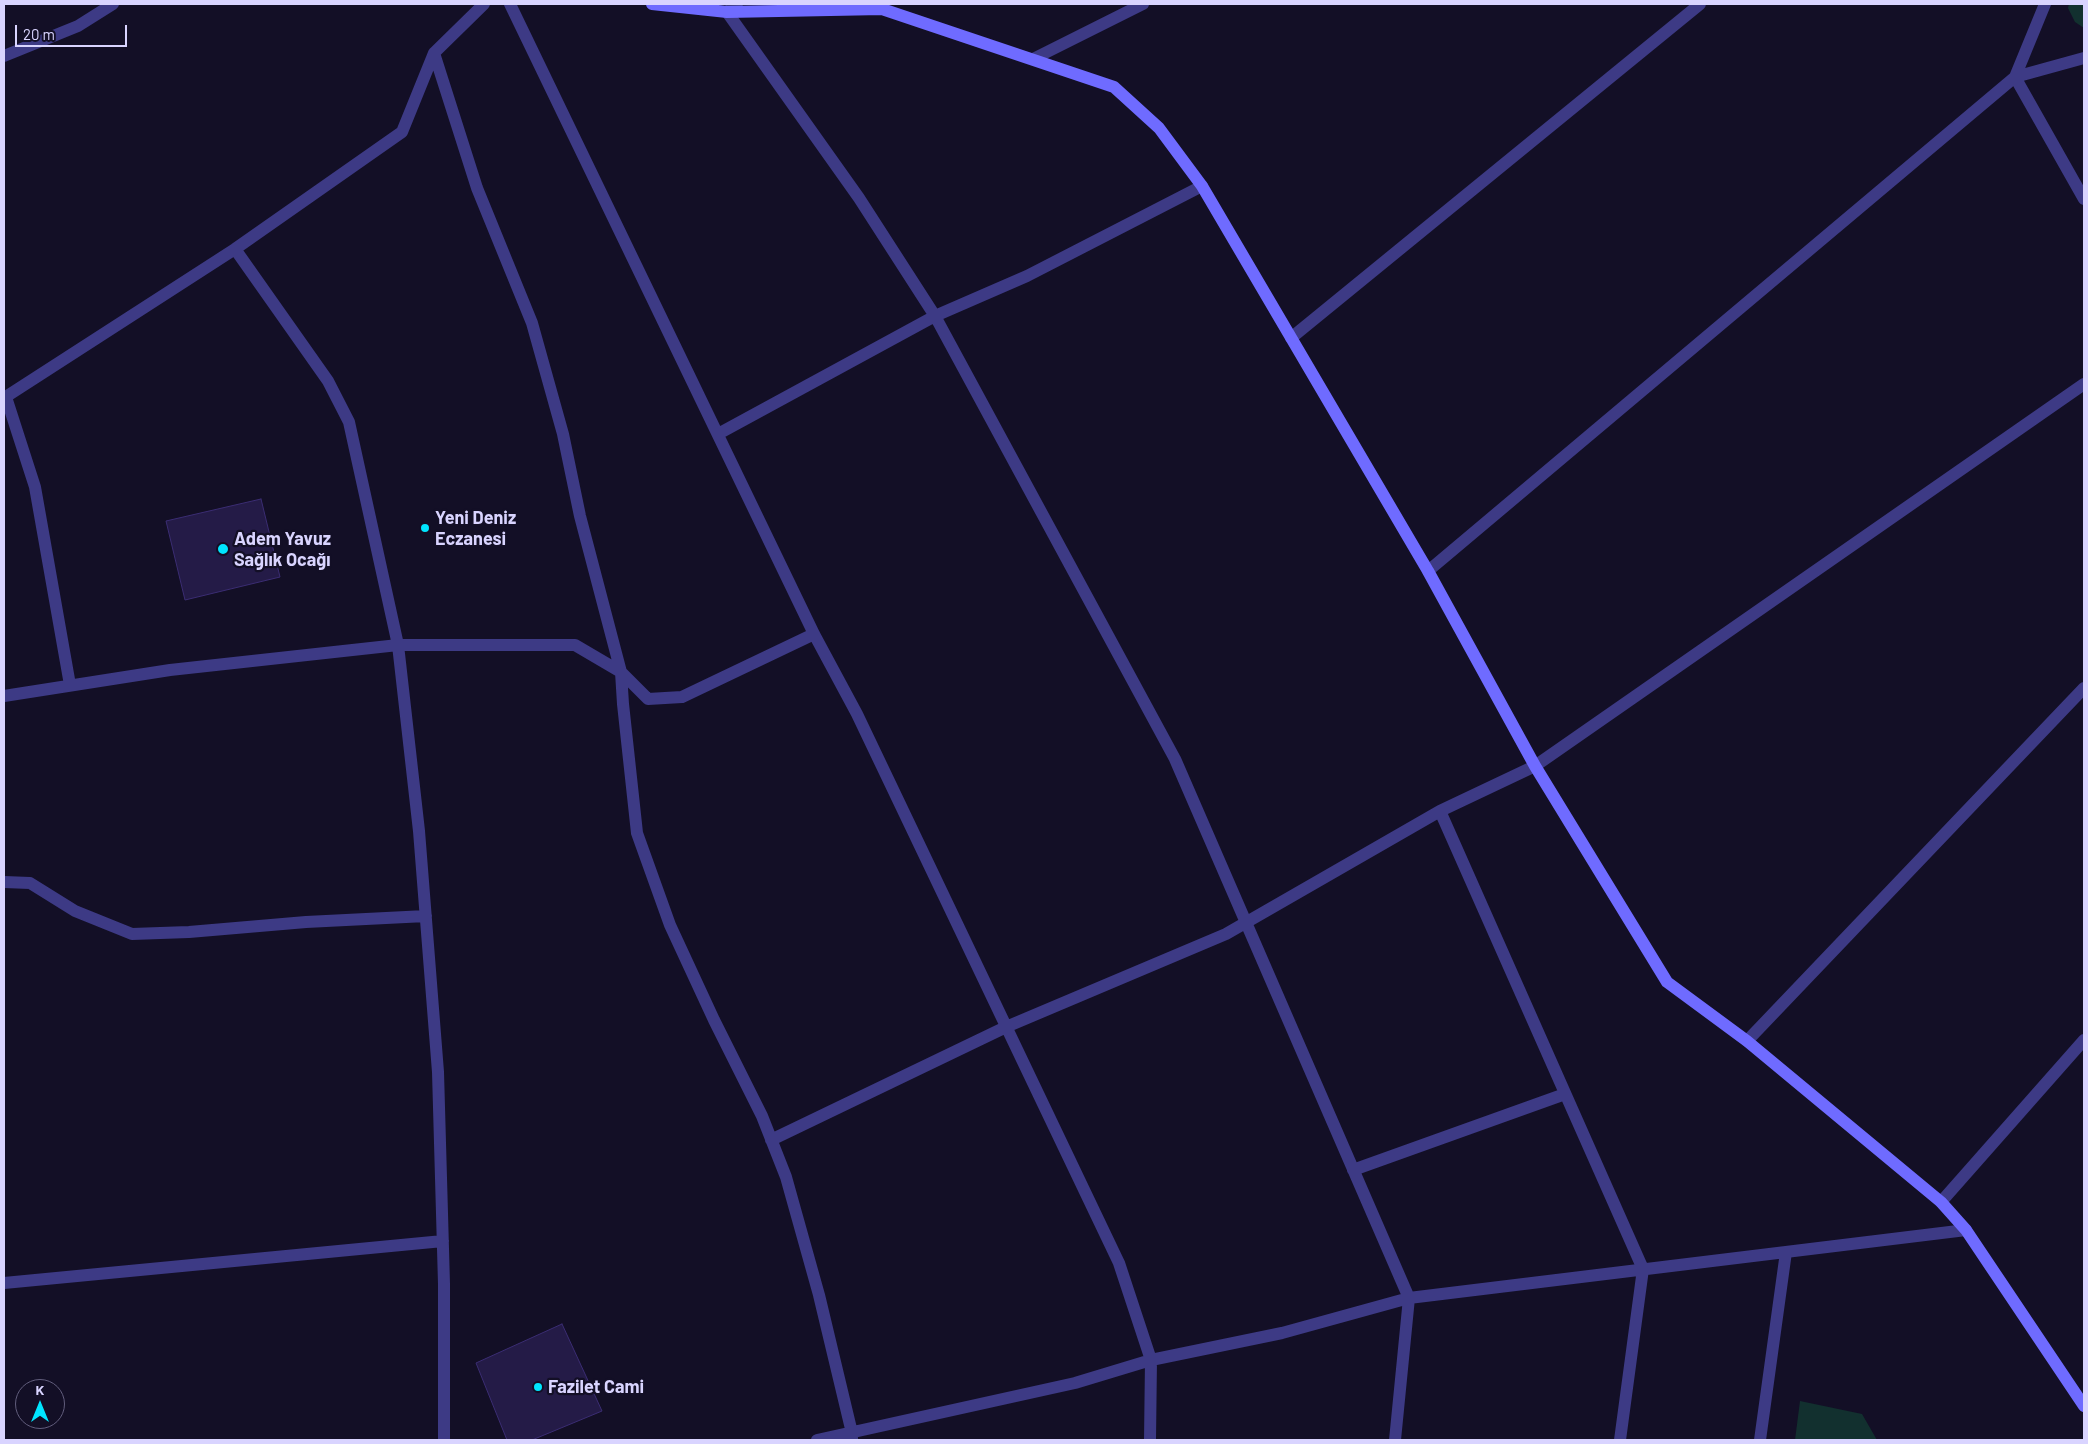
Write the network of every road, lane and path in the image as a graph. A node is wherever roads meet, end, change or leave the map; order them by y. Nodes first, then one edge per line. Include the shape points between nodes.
1 (113, 4) edge
2 (484, 4) edge
3 (510, 4) edge
4 (652, 4) edge
5 (737, 4) edge
6 (1143, 4) edge
7 (1700, 4) edge
8 (2045, 4) edge
9 (726, 12) junction
10 (434, 52) junction
11 (4, 56) edge
12 (2084, 58) edge
13 (1033, 59) junction
14 (2015, 77) junction
15 (1202, 186) junction
16 (2084, 199) edge
17 (234, 249) junction
18 (935, 316) junction
19 (1291, 338) junction
20 (2084, 384) edge
21 (5, 398) edge
22 (718, 434) junction
23 (1428, 571) junction
24 (814, 634) junction
25 (398, 645) junction
26 (622, 672) junction
27 (70, 685) junction
28 (2084, 688) edge
29 (4, 696) edge
30 (1534, 766) junction
31 (1440, 811) junction
32 (4, 882) edge
33 (426, 916) junction
34 (1245, 923) junction
35 (1006, 1027) junction
36 (2084, 1040) edge
37 (1747, 1041) junction
38 (1565, 1094) junction
39 (772, 1140) junction
40 (1353, 1170) junction
41 (1941, 1202) junction
42 (1966, 1230) junction
43 (443, 1241) junction
44 (1786, 1252) junction
45 (1643, 1269) junction
46 (4, 1283) edge
47 (1409, 1298) junction
48 (1151, 1360) junction
49 (2084, 1406) edge
50 (852, 1436) edge
51 (444, 1440) edge
52 (817, 1440) edge
53 (1150, 1440) edge
54 (1395, 1440) edge
55 (1620, 1440) edge
56 (1760, 1440) edge

1 - 11 street via 78,26
2 - 10 street
3 - 22 street
4 - 9 street
5 - 9 street
6 - 13 street
7 - 19 street
8 - 14 street
9 - 13 street via 882,9
9 - 18 street via 860,198
10 - 17 street via 402,132
10 - 26 street via 477,188 532,323
12 - 14 street
13 - 15 street via 1114,87 1159,128
14 - 16 street
14 - 23 street
15 - 18 street via 1027,276
15 - 19 street
17 - 21 street
17 - 25 street via 328,381 349,422
18 - 22 street
18 - 34 street via 1174,759
19 - 23 street
20 - 30 street
21 - 27 street via 35,486
22 - 24 street
23 - 30 street
24 - 26 street via 682,697 648,699
24 - 35 street via 857,714
25 - 26 street via 575,645
25 - 27 street via 170,670
25 - 33 street via 420,831
26 - 39 street via 637,833 670,925
27 - 29 street
28 - 37 street
30 - 31 street
30 - 37 street via 1668,982
31 - 34 street
31 - 38 street
32 - 33 street via 30,883 75,911 132,934
33 - 43 street via 438,1072
34 - 35 street via 1226,934
34 - 40 street
35 - 39 street
35 - 48 street via 1119,1263
36 - 41 street
37 - 41 street
38 - 40 street
38 - 45 street
39 - 50 street via 786,1177 819,1295
40 - 47 street
41 - 42 street
42 - 44 street
42 - 49 street
43 - 46 street
43 - 51 street
44 - 45 street
44 - 56 street
45 - 47 street
45 - 55 street
47 - 48 street via 1282,1333
47 - 54 street
48 - 50 street via 1075,1383
48 - 53 street
50 - 52 street

